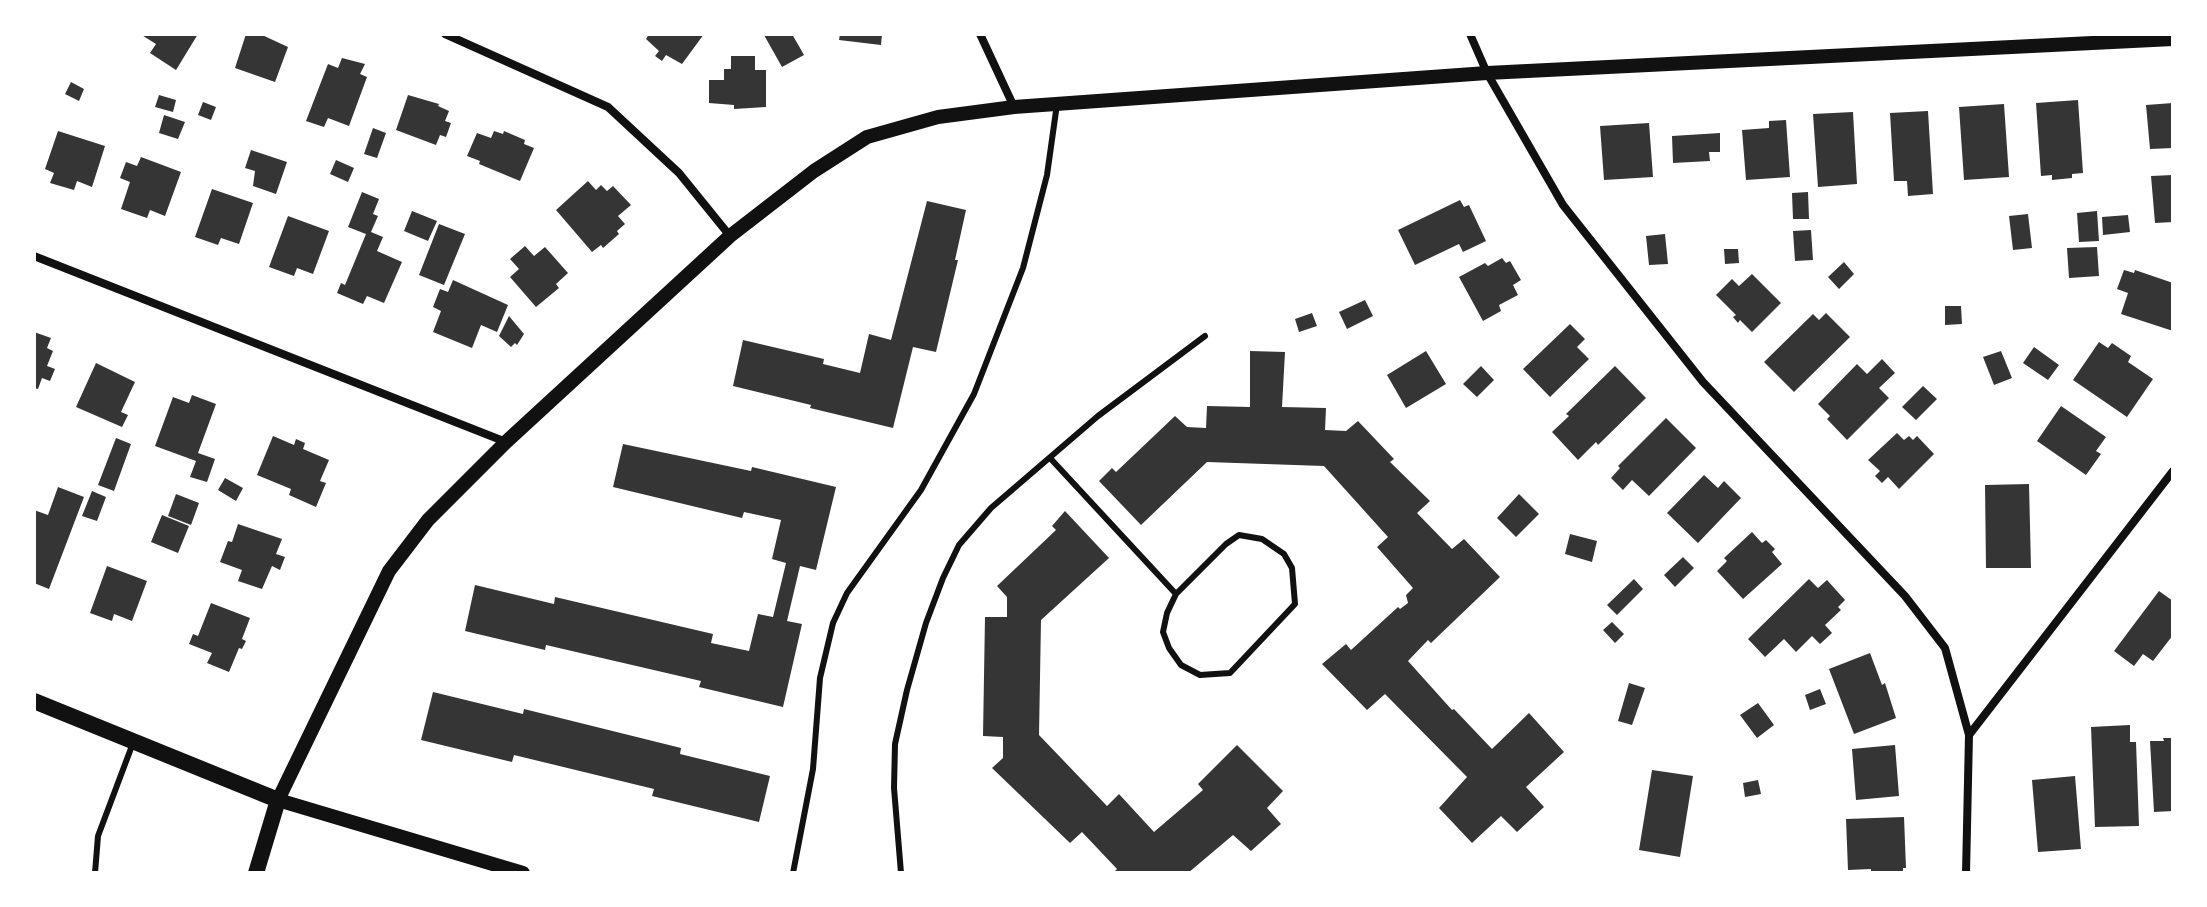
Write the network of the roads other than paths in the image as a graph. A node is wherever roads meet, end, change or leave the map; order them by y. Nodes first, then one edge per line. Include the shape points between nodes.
1 (445, 34) edge
2 (980, 34) edge
3 (1470, 34) edge
4 (2173, 39) edge
5 (1487, 73) junction
6 (1057, 104) junction
7 (1014, 107) junction
8 (730, 236) junction
9 (34, 256) edge
10 (1205, 336) dead end
11 (506, 442) junction
12 (1050, 458) junction
13 (2173, 471) edge
14 (1176, 594) junction
15 (34, 701) edge
16 (1969, 735) junction
17 (134, 741) junction
18 (278, 800) junction
19 (95, 873) edge
20 (256, 873) edge
21 (523, 873) edge
22 (793, 873) edge
23 (901, 873) edge
24 (1966, 873) edge

1 - 8 street via 608,107 679,173
2 - 7 street
3 - 5 street
4 - 5 street
5 - 6 street
5 - 16 street via 1563,205 1703,382 1905,596 1945,648
6 - 7 street
6 - 22 lane via 1047,175 1023,268 974,394 921,490 847,593 833,623 820,678 813,769
7 - 8 street via 938,117 867,137
8 - 11 street
9 - 11 street
10 - 12 lane
11 - 18 street via 428,520 389,571
12 - 14 lane
12 - 23 lane via 991,508 959,545 926,623 895,744
13 - 16 street
14 - 14 lane via 1163,632 1181,665 1200,675 1230,673 1295,604 1292,568 1284,554 1262,539 1239,535
15 - 17 main road
16 - 24 street
17 - 18 main road
17 - 19 lane via 98,836
18 - 20 main road
18 - 21 street

